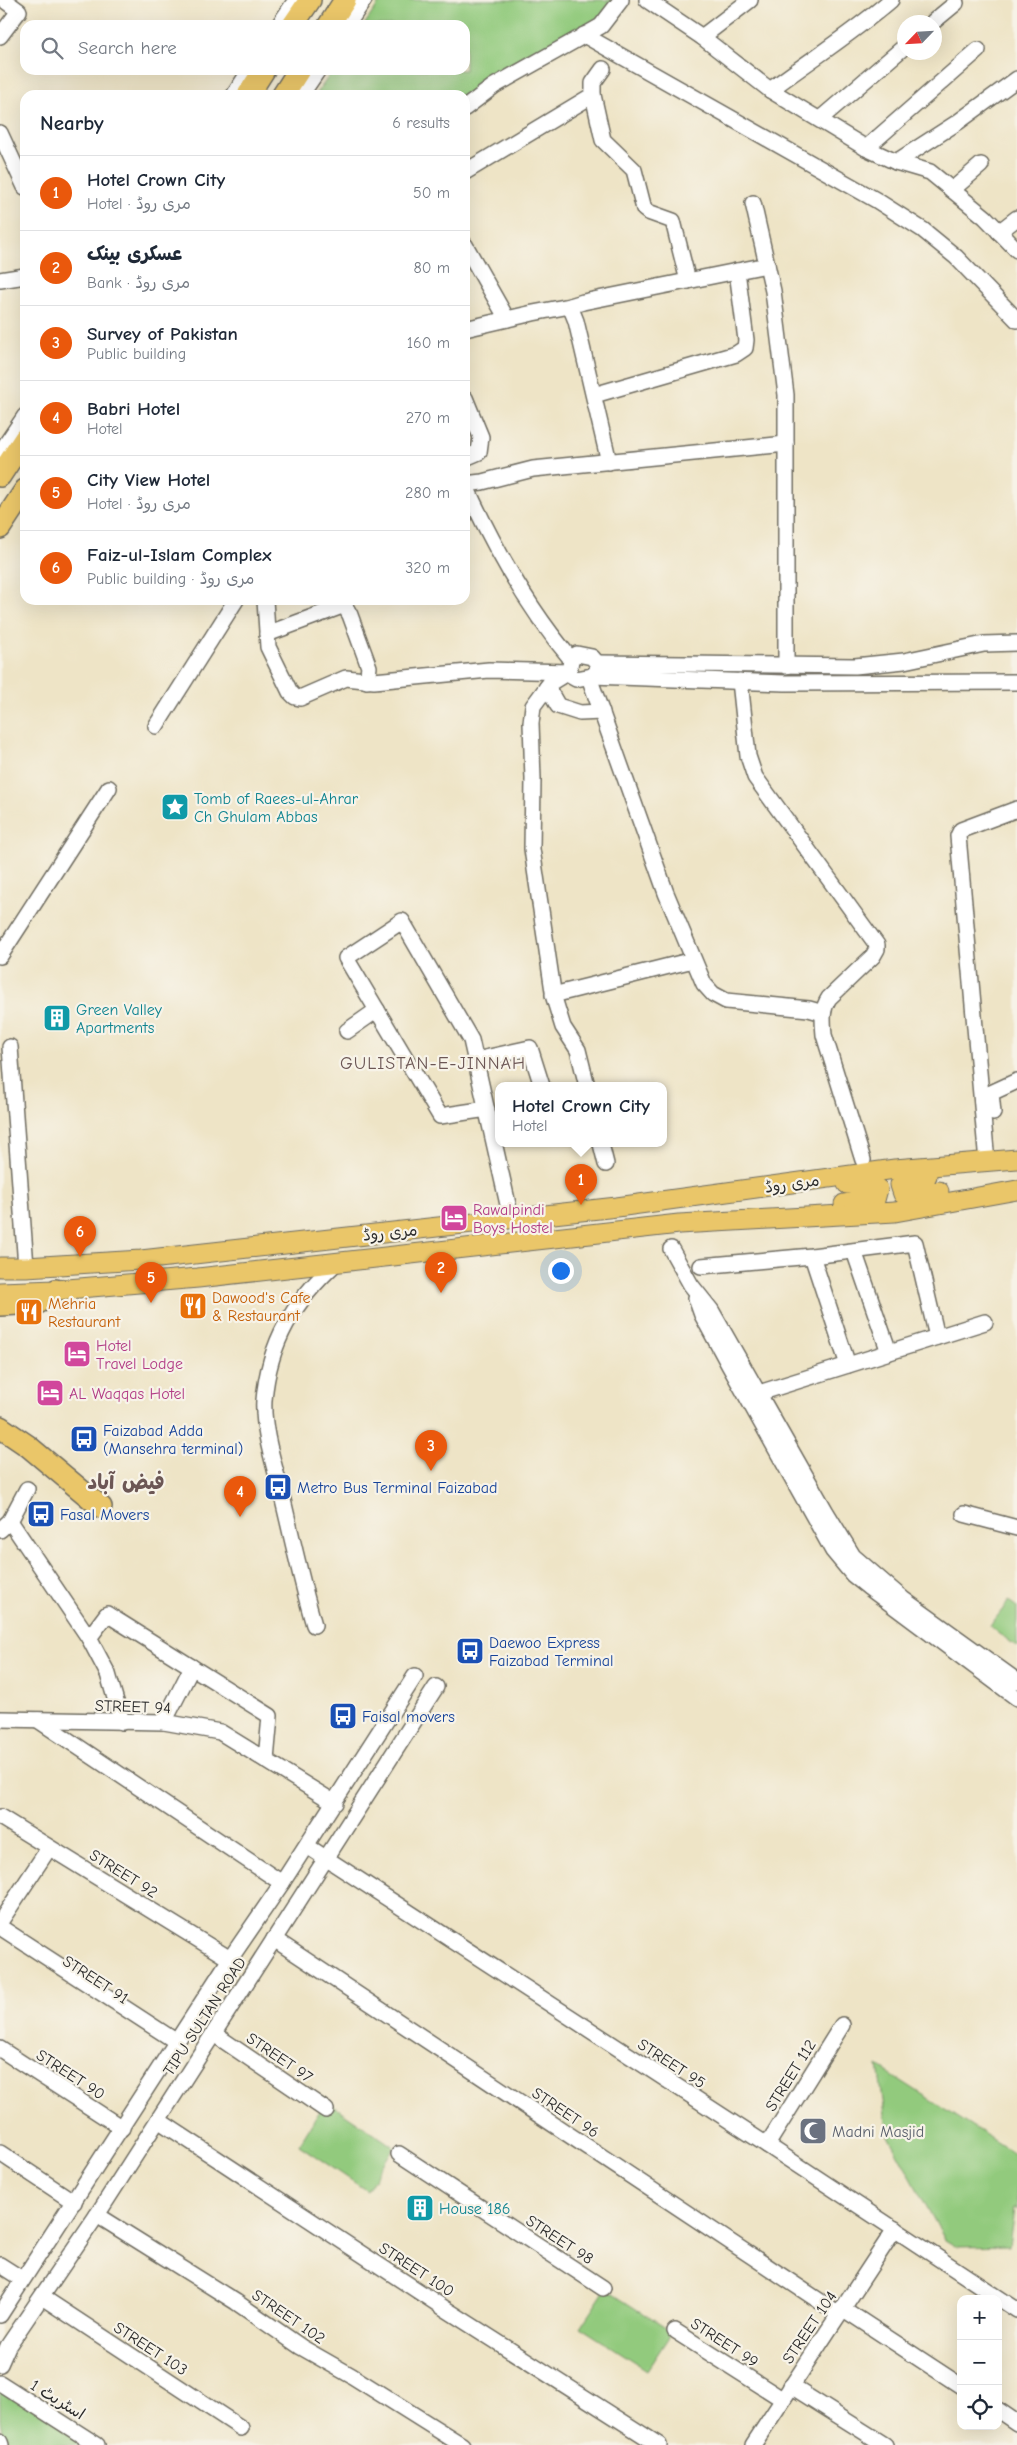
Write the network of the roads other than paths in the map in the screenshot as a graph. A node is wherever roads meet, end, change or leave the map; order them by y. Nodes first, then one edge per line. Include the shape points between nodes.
1 (4, 0) edge
2 (296, 0) edge
3 (310, 0) edge
4 (345, 0) edge
5 (364, 0) edge
6 (621, 0) edge
7 (646, 0) edge
8 (750, 0) edge
9 (891, 0) edge
10 (956, 3) dead end
11 (22, 6) edge
12 (941, 15) edge
13 (282, 20) edge
14 (296, 20) edge
15 (332, 20) edge
16 (350, 20) edge
17 (584, 35) junction
18 (0, 36) edge
19 (702, 37) junction
20 (978, 50) dead end
21 (897, 53) edge
22 (603, 70) dead end
23 (247, 75) edge
24 (261, 75) edge
25 (296, 75) edge
26 (315, 75) edge
27 (1017, 78) edge
28 (237, 90) edge
29 (251, 90) edge
30 (286, 90) edge
31 (304, 90) edge
32 (770, 90) junction
33 (593, 95) junction
34 (470, 104) edge
35 (820, 119) junction
36 (0, 133) edge
37 (866, 148) junction
38 (6, 159) edge
39 (896, 162) junction
40 (981, 166) dead end
41 (470, 169) edge
42 (20, 180) edge
43 (952, 190) junction
44 (753, 203) dead end
45 (1017, 218) edge
46 (1000, 232) junction
47 (1017, 250) edge
48 (470, 254) edge
49 (767, 265) junction
50 (737, 271) junction
51 (20, 277) edge
52 (0, 280) edge
53 (688, 282) junction
54 (570, 306) junction
55 (508, 319) junction
56 (1017, 320) edge
57 (470, 328) edge
58 (594, 395) junction
59 (470, 410) edge
60 (20, 423) edge
61 (786, 444) junction
62 (20, 446) edge
63 (0, 453) edge
64 (470, 456) edge
65 (609, 462) junction
66 (0, 476) edge
67 (470, 483) edge
68 (470, 494) edge
69 (20, 498) edge
70 (20, 507) edge
71 (0, 529) edge
72 (233, 605) edge
73 (265, 605) edge
74 (267, 634) junction
75 (1017, 643) edge
76 (570, 666) junction
77 (786, 666) junction
78 (593, 672) junction
79 (367, 681) junction
80 (740, 681) junction
81 (1017, 682) edge
82 (547, 687) junction
83 (602, 712) junction
84 (156, 726) dead end
85 (109, 788) dead end
86 (1017, 809) edge
87 (0, 956) edge
88 (693, 960) junction
89 (553, 996) junction
90 (377, 1010) junction
91 (823, 1013) junction
92 (347, 1031) dead end
93 (10, 1047) dead end
94 (476, 1060) junction
95 (1017, 1081) edge
96 (541, 1082) edge
97 (586, 1082) edge
98 (487, 1109) junction
99 (495, 1134) edge
100 (996, 1145) dead end
101 (498, 1147) edge
102 (602, 1147) edge
103 (864, 1160) dead end
104 (1017, 1160) edge
105 (987, 1162) junction
106 (606, 1164) dead end
107 (1017, 1167) edge
108 (1017, 1180) edge
109 (1017, 1190) edge
110 (617, 1207) junction
111 (509, 1219) junction
112 (679, 1224) junction
113 (671, 1250) dead end
114 (854, 1251) junction
115 (812, 1256) junction
116 (336, 1263) junction
117 (701, 1266) dead end
118 (0, 1267) edge
119 (26, 1268) junction
120 (691, 1284) junction
121 (56, 1290) junction
122 (0, 1292) edge
123 (0, 1305) edge
124 (985, 1322) dead end
125 (937, 1337) junction
126 (889, 1352) junction
127 (848, 1365) junction
128 (759, 1394) junction
129 (0, 1426) edge
130 (27, 1489) dead end
131 (101, 1507) dead end
132 (964, 1514) dead end
133 (5, 1526) edge
134 (1017, 1528) edge
135 (314, 1625) dead end
136 (89, 1638) junction
137 (192, 1667) junction
138 (415, 1676) dead end
139 (1017, 1682) edge
140 (436, 1687) dead end
141 (1017, 1698) edge
142 (0, 1719) edge
143 (38, 1720) junction
144 (122, 1722) junction
145 (164, 1722) junction
146 (266, 1760) junction
147 (335, 1803) junction
148 (0, 1817) edge
149 (307, 1846) junction
150 (49, 1848) junction
151 (327, 1860) junction
152 (282, 1884) junction
153 (0, 1922) edge
154 (0, 1927) edge
155 (0, 1938) edge
156 (274, 1939) junction
157 (230, 1959) junction
158 (842, 2025) dead end
159 (214, 2034) junction
160 (175, 2046) junction
161 (0, 2049) edge
162 (155, 2076) junction
163 (177, 2091) junction
164 (326, 2110) dead end
165 (158, 2120) junction
166 (122, 2128) junction
167 (767, 2145) junction
168 (0, 2153) edge
169 (399, 2154) dead end
170 (74, 2202) junction
171 (96, 2214) junction
172 (895, 2229) junction
173 (46, 2243) junction
174 (67, 2259) junction
175 (0, 2265) edge
176 (22, 2279) junction
177 (603, 2288) dead end
178 (42, 2297) junction
179 (1017, 2310) edge
180 (841, 2311) junction
181 (0, 2315) edge
182 (675, 2330) dead end
183 (0, 2364) edge
184 (0, 2383) edge
185 (959, 2385) edge
186 (790, 2386) junction
187 (782, 2399) junction
188 (1002, 2413) edge
189 (1017, 2423) edge
190 (241, 2428) dead end
191 (98, 2445) edge
192 (462, 2445) edge
193 (659, 2445) edge
194 (752, 2445) edge
195 (885, 2445) edge

1 - 11 street
2 - 13 street
3 - 14 highway
4 - 15 highway
5 - 16 street
6 - 17 street via 601,26
7 - 19 street
8 - 19 street
9 - 32 street via 862,25
10 - 12 street
11 - 18 street
17 - 34 street via 494,86
17 - 56 street via 876,200 923,230 956,257
19 - 32 street
20 - 37 street
21 - 35 street
22 - 33 street via 594,84
23 - 28 street
24 - 29 highway
25 - 30 highway
26 - 31 street
27 - 39 street
32 - 35 street
33 - 41 street
33 - 53 street via 603,140 634,170 644,209 673,221
35 - 37 street
36 - 38 street
37 - 39 street
38 - 42 street
39 - 43 street via 930,172
40 - 43 street
43 - 46 street
44 - 49 street
45 - 46 street
46 - 47 street
48 - 55 street
49 - 50 street
49 - 61 street via 786,396
50 - 53 street
50 - 58 street via 745,348 736,354
51 - 52 street
53 - 54 street
54 - 55 street
54 - 58 street
55 - 57 street
58 - 65 street
59 - 64 street via 481,437 479,452
60 - 63 street
61 - 65 street
61 - 77 street
62 - 66 highway
65 - 67 street via 533,469
68 - 76 street via 517,584
69 - 71 highway
70 - 71 street
72 - 84 street
73 - 74 street
74 - 79 street via 268,647 294,697 300,698 346,678
74 - 79 street via 342,606 350,615 369,667
75 - 77 street via 984,644 880,663
76 - 78 street via 576,679
76 - 78 street via 577,654 592,657
76 - 79 street
76 - 82 street
77 - 78 street
78 - 80 street
78 - 83 street
80 - 81 street
80 - 91 street via 748,756 755,776 877,945 873,956 829,998
82 - 83 street via 558,706 580,713
82 - 89 street via 533,706 531,723 532,849
83 - 88 street
85 - 87 street
86 - 105 street via 962,830 958,836
88 - 89 street
88 - 91 street via 704,984 713,994 726,1000
89 - 97 street via 563,1027 578,1050
90 - 92 street
90 - 94 street via 346,958 402,921 471,1040
90 - 98 street via 440,1116
91 - 103 street via 824,1035
93 - 119 street
94 - 96 street via 530,1048
94 - 98 street
95 - 100 street via 991,1093
98 - 99 street
101 - 111 street
102 - 106 street
104 - 105 main road, مری روڈ
105 - 110 main road, مری روڈ via 895,1169
107 - 108 main road via 906,1179 900,1185 903,1194 910,1196
109 - 112 main road, مری روڈ via 895,1212
110 - 111 main road, مری روڈ
110 - 112 main road via 787,1194 850,1184 870,1184 878,1189 875,1200 776,1208
111 - 119 main road, مری روڈ via 141,1260
112 - 116 main road, مری روڈ
113 - 120 street
114 - 115 street
114 - 125 street via 915,1243
114 - 126 street
115 - 117 street
115 - 127 street
116 - 121 main road, مری روڈ
116 - 135 street via 314,1283 290,1314 274,1349 264,1400 272,1449
118 - 119 main road, مری روڈ
120 - 128 street via 711,1310
120 - 141 street via 702,1315 833,1551 875,1592
121 - 122 main road, مری روڈ
121 - 123 highway via 38,1303
124 - 125 street
125 - 126 street
126 - 127 street
127 - 128 street
128 - 139 street via 826,1512 860,1564
129 - 131 highway
130 - 133 street
132 - 134 street
133 - 136 street via 58,1589
136 - 137 street via 107,1614
136 - 144 street via 108,1674
137 - 145 street
137 - 146 street via 270,1716
138 - 147 street, TIPU SULTAN ROAD
140 - 151 street, TIPU SULTAN ROAD
142 - 143 street, STREET 94
143 - 144 street, STREET 94
143 - 152 street
144 - 145 street, STREET 94
145 - 146 street, STREET 94 via 220,1732
146 - 147 street, STREET 94
147 - 149 street, TIPU SULTAN ROAD
148 - 150 street, STREET 92
149 - 151 street, STREET 95
149 - 152 street, TIPU SULTAN ROAD
150 - 153 street
150 - 157 street, STREET 92
151 - 156 street, TIPU SULTAN ROAD
151 - 167 street, STREET 95
152 - 157 street, TIPU SULTAN ROAD
154 - 160 street
155 - 160 street, STREET 91
156 - 159 street, TIPU SULTAN ROAD
156 - 180 street, STREET 96
157 - 160 street, TIPU SULTAN ROAD
158 - 167 street, STREET 112
159 - 163 street, TIPU SULTAN ROAD
159 - 164 street, STREET 97
160 - 162 street, TIPU SULTAN ROAD
161 - 166 street, STREET 90
162 - 163 street
162 - 166 street, TIPU SULTAN ROAD
163 - 165 street, TIPU SULTAN ROAD
165 - 171 street, TIPU SULTAN ROAD
165 - 193 street, STREET 100
166 - 170 street, TIPU SULTAN ROAD
167 - 172 street, STREET 95
168 - 170 street
169 - 177 street, STREET 98
170 - 173 street, TIPU SULTAN ROAD
171 - 174 street, TIPU SULTAN ROAD
171 - 192 street, STREET 102 via 301,2347
172 - 179 street, STREET 95
172 - 180 street, STREET 104
173 - 174 street
173 - 176 street, TIPU SULTAN ROAD
174 - 178 street, TIPU SULTAN ROAD
175 - 176 street
176 - 181 street, TIPU SULTAN ROAD
178 - 183 street, TIPU SULTAN ROAD via 8,2346
178 - 190 street, STREET 103
180 - 185 street, STREET 96
180 - 186 street, STREET 104
182 - 187 street, STREET 99
184 - 191 street, اسٹریٹ 1
186 - 187 street, STREET 104
186 - 195 street
187 - 194 street, STREET 104
188 - 189 street

